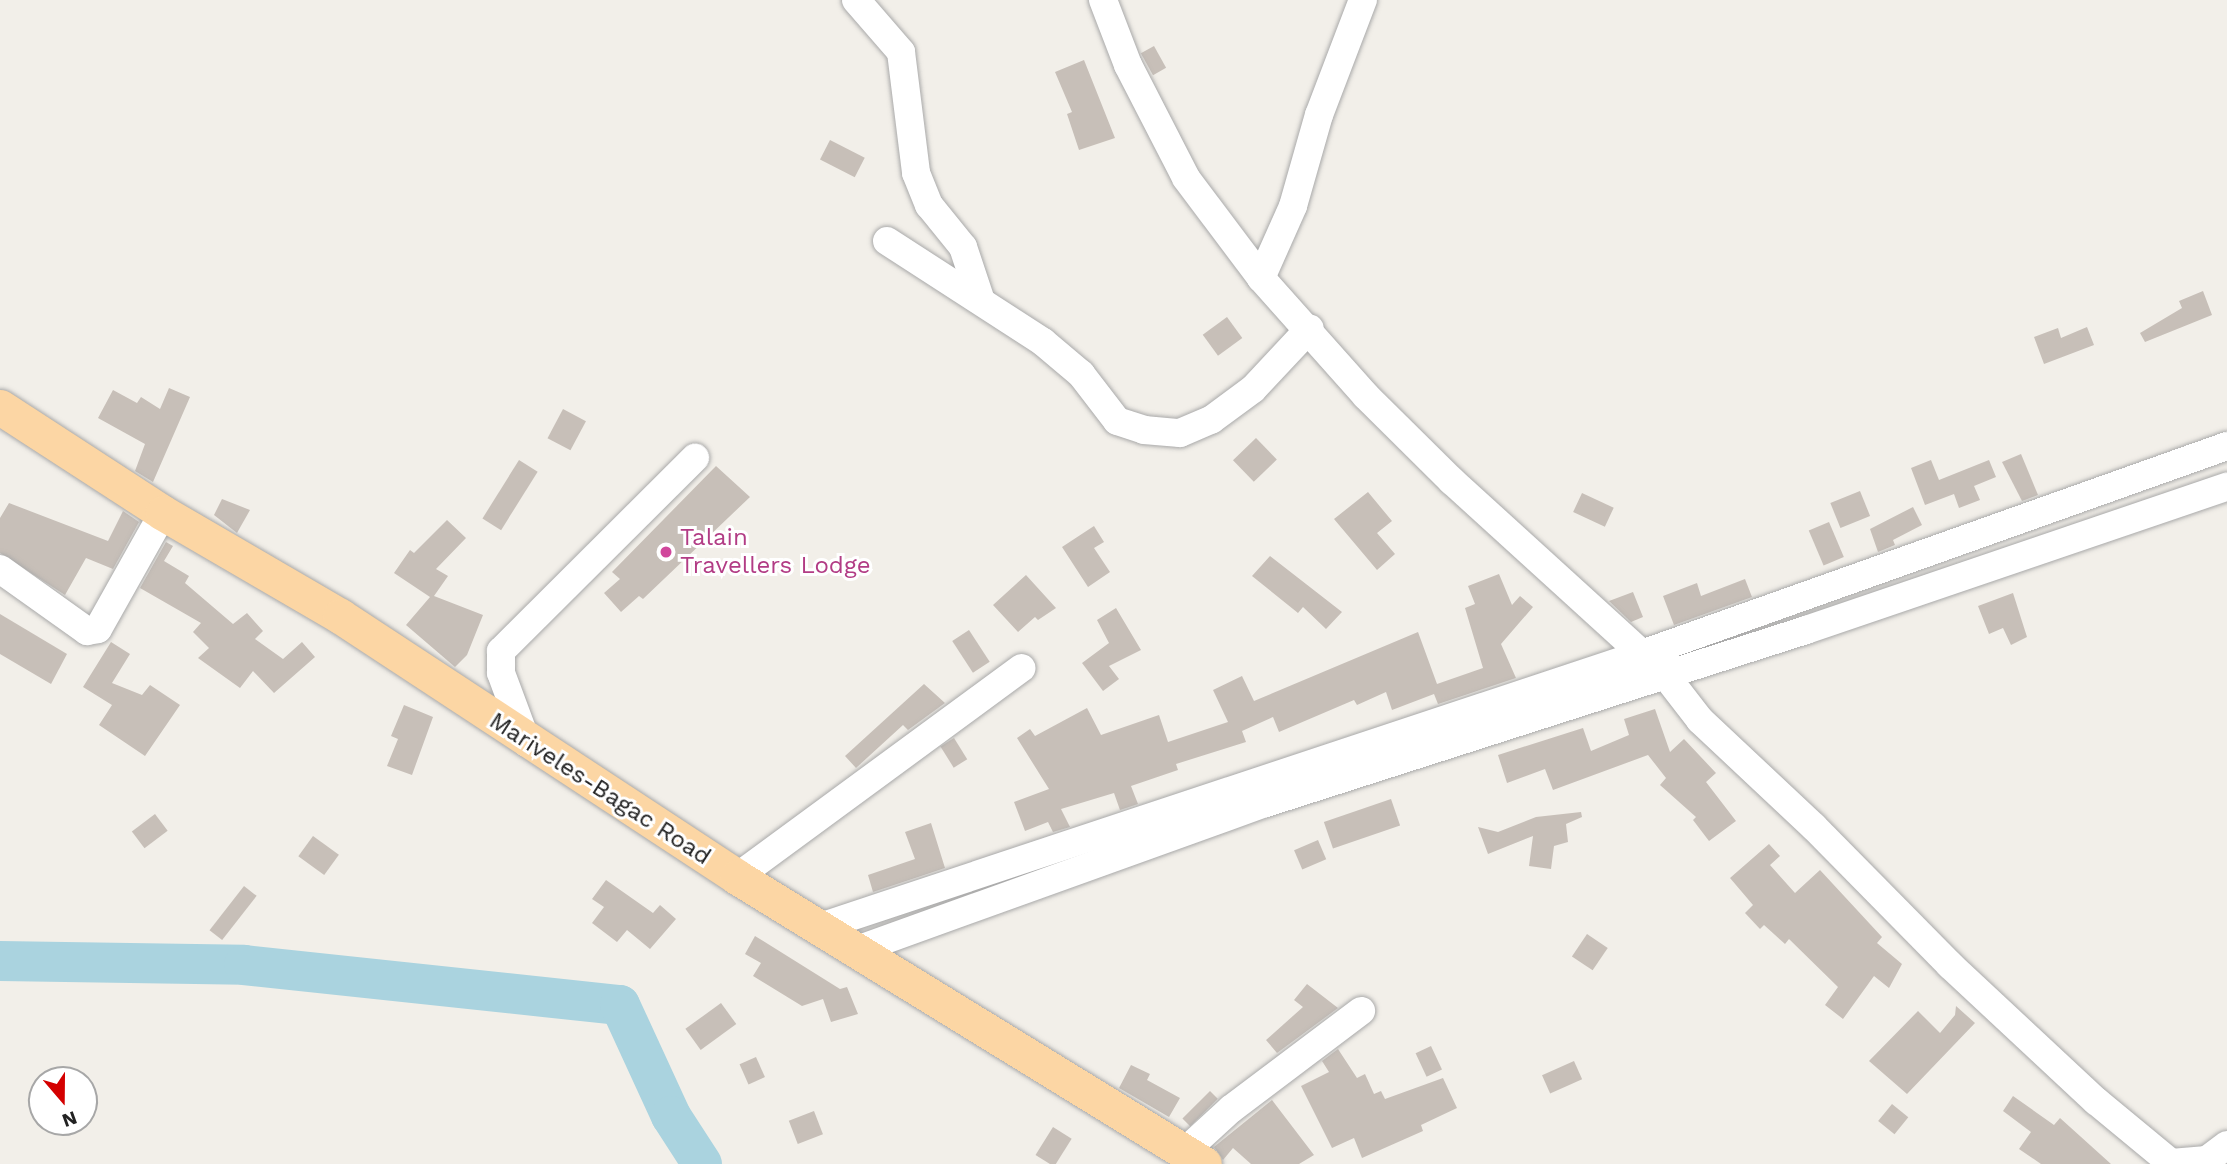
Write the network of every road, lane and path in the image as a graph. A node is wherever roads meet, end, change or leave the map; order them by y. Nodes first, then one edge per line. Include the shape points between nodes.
1 (856, 0) edge
2 (1103, 0) edge
3 (1363, 0) edge
4 (887, 241) dead end
5 (1261, 278) junction
6 (980, 298) junction
7 (1310, 328) junction
8 (0, 407) edge
9 (2227, 446) edge
10 (695, 458) dead end
11 (2227, 487) edge
12 (163, 513) junction
13 (0, 569) edge
14 (1639, 655) junction
15 (1021, 668) dead end
16 (1666, 676) junction
17 (527, 743) junction
18 (737, 877) junction
19 (820, 927) junction
20 (857, 950) junction
21 (1361, 1011) dead end
22 (2227, 1145) edge
23 (1194, 1158) edge

1 - 6 street via 901,52 916,173 929,205 963,247
2 - 5 street via 1128,65 1186,178
3 - 5 street via 1319,115 1293,206
4 - 6 street
5 - 7 street
6 - 7 street via 1081,374 1117,421 1167,434 1211,420 1253,389
7 - 14 street via 1376,405
8 - 12 main road, Mariveles-Bagac Road
9 - 14 street
10 - 17 street via 502,651 501,673
11 - 16 street
12 - 13 street via 98,629 88,631
12 - 17 main road, Mariveles-Bagac Road via 340,616
14 - 16 street
14 - 19 street
15 - 18 street
16 - 20 street via 1266,803
16 - 22 street via 1700,720 1950,965 2171,1163 2207,1160
17 - 18 main road, Mariveles-Bagac Road
18 - 19 main road, Mariveles-Bagac Road
19 - 20 main road, Mariveles-Bagac Road
20 - 23 main road, Mariveles-Bagac Road
21 - 23 street via 1231,1109

